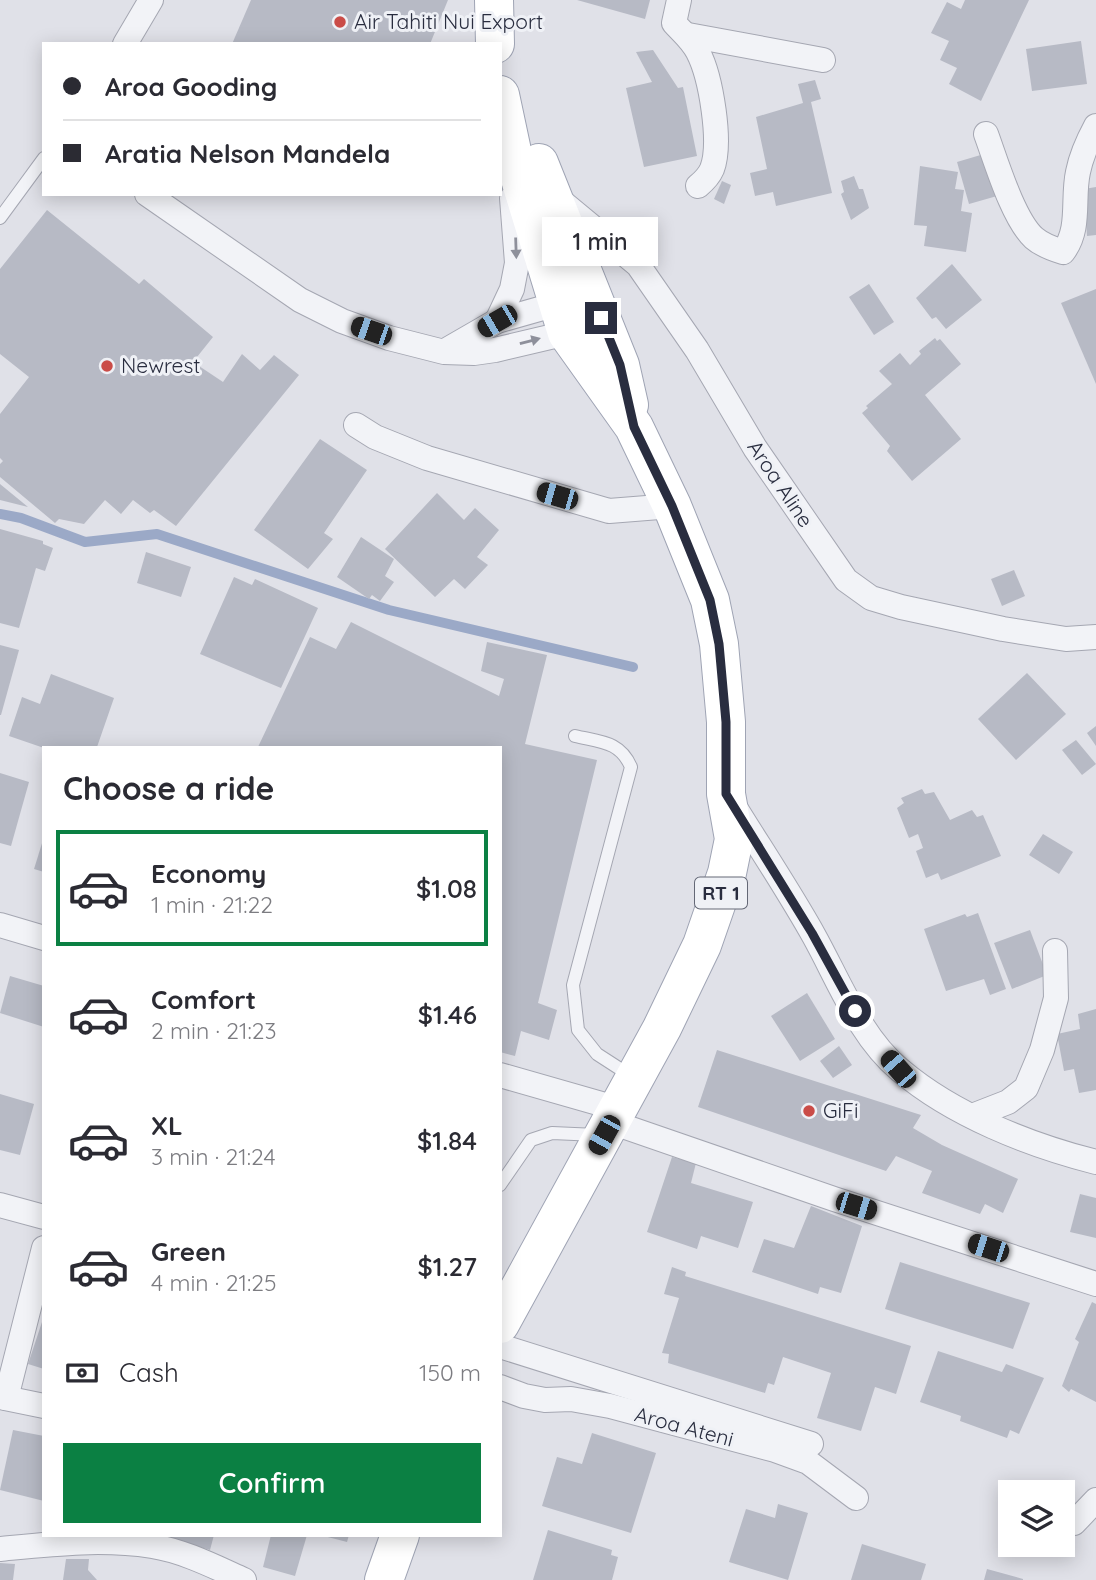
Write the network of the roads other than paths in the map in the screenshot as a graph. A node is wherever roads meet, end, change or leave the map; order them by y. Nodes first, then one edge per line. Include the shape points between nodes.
1 (151, 0) edge
2 (494, 0) edge
3 (679, 0) edge
4 (688, 35) junction
5 (126, 42) edge
6 (495, 42) edge
7 (823, 60) dead end
8 (502, 83) edge
9 (502, 104) edge
10 (1096, 126) edge
11 (986, 134) dead end
12 (513, 156) junction
13 (42, 161) edge
14 (698, 186) dead end
15 (550, 192) junction
16 (150, 196) edge
17 (0, 218) edge
18 (562, 318) junction
19 (497, 321) junction
20 (611, 343) junction
21 (444, 352) junction
22 (356, 425) dead end
23 (634, 427) junction
24 (672, 506) junction
25 (1096, 637) edge
26 (575, 736) dead end
27 (726, 794) junction
28 (0, 925) edge
29 (42, 937) edge
30 (1055, 951) dead end
31 (502, 1076) edge
32 (617, 1111) junction
33 (972, 1116) junction
34 (1096, 1162) edge
35 (502, 1182) edge
36 (0, 1205) edge
37 (42, 1216) edge
38 (42, 1255) edge
39 (1096, 1284) edge
40 (502, 1325) edge
41 (502, 1388) edge
42 (3, 1397) edge
43 (42, 1406) edge
44 (811, 1444) dead end
45 (856, 1498) dead end
46 (1096, 1500) edge
47 (1075, 1522) edge
48 (399, 1537) edge
49 (0, 1549) edge
50 (244, 1580) edge
51 (384, 1580) edge

1 - 5 street
2 - 6 main road
3 - 4 street via 674,23
4 - 7 street
4 - 14 street via 707,72 713,103 716,155 708,176
8 - 15 main road, RT 1 via 532,142
9 - 12 main road, RT 1
10 - 11 street via 1077,173 1076,211 1063,252 1033,237 1019,217
12 - 18 main road, RT 1
12 -> 19 street via 516,263 512,289
13 - 17 lane
15 - 20 main road, RT 1
15 - 25 street, Aroa Aline via 638,265 846,580 871,598 901,607 1066,639
16 - 21 street via 300,300 389,338
18 - 19 street
18 - 20 main road
21 -> 18 street via 495,351
18 - 23 main road, RT 1
19 - 21 street
20 - 23 main road, RT 1
22 - 24 street via 427,458 609,510
23 - 24 main road, RT 1
24 - 27 main road, RT 1 via 710,600 719,644
26 - 32 lane via 615,746 625,753 631,767 573,985 578,1030 597,1054
27 - 32 main road, RT 1 via 734,839 727,873 702,945
27 - 33 street via 868,1034 898,1069
28 - 29 street
30 - 33 street via 1056,998 1026,1088
31 - 32 street
32 - 35 lane via 531,1140
32 - 39 street via 834,1199
32 - 40 main road, RT 1
33 - 34 street via 1020,1139
36 - 37 street
38 - 42 street
40 - 44 street
41 - 45 street, Aroa Ateni via 545,1400 610,1406 775,1450 808,1462
42 - 43 street
46 - 47 street
48 - 51 main road
49 - 50 street via 92,1541 153,1546

